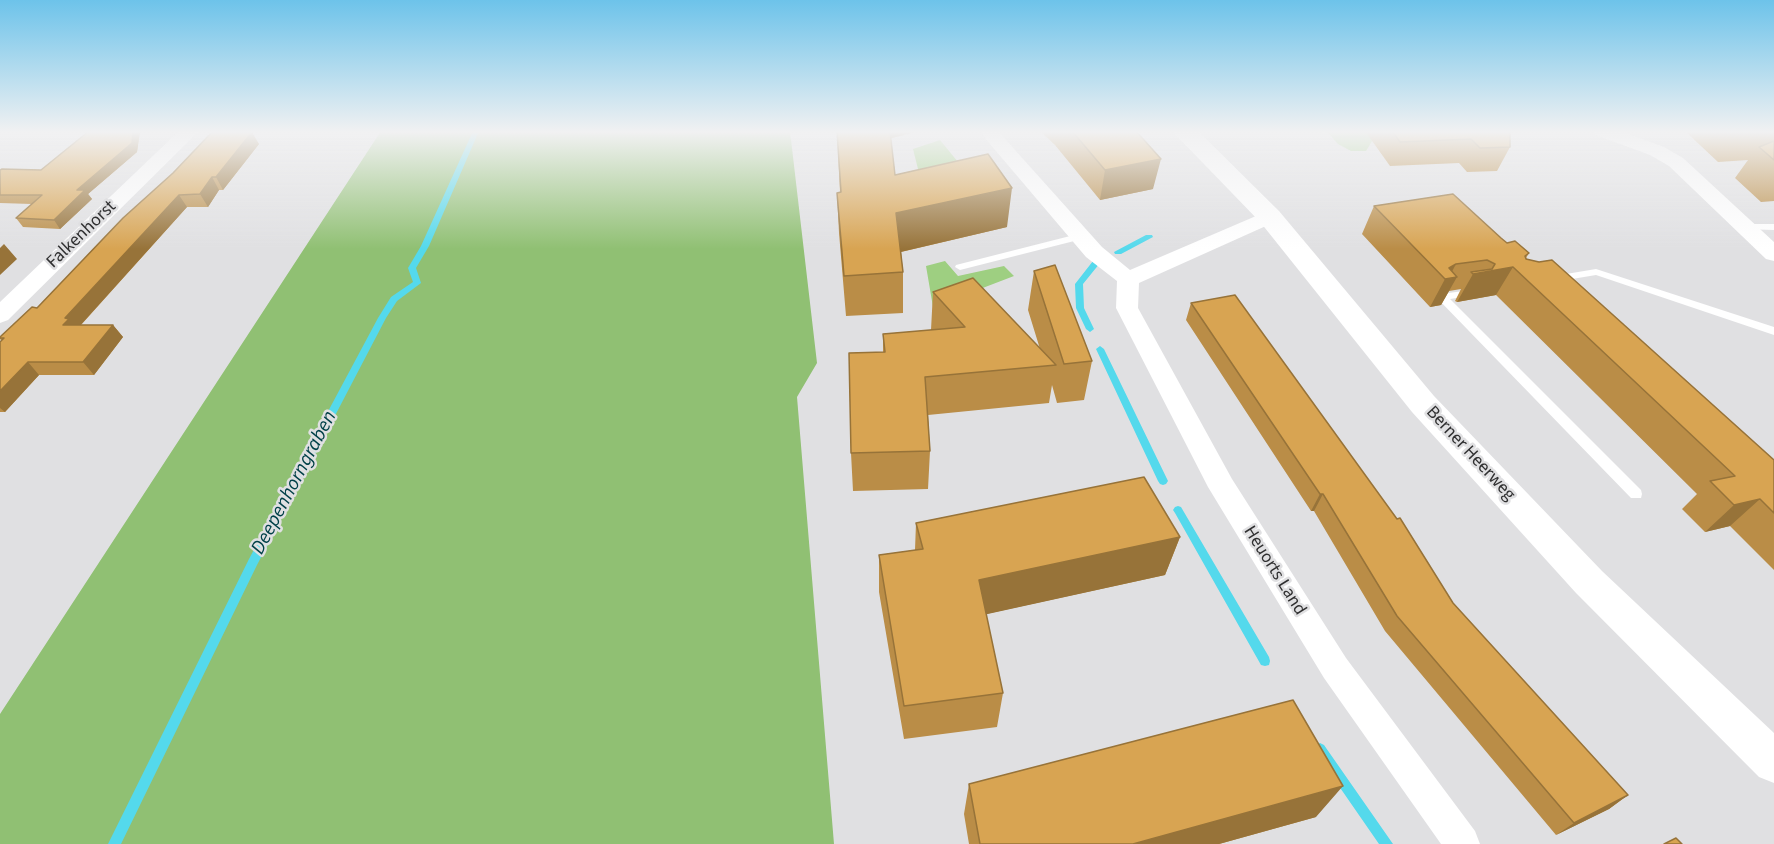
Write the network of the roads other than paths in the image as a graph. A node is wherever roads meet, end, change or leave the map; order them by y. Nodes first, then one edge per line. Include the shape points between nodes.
1 (149, 170) edge
2 (1023, 170) edge
3 (1223, 170) edge
4 (1685, 170) edge
5 (1270, 218) junction
6 (1746, 227) junction
7 (1774, 227) edge
8 (1082, 236) junction
9 (1774, 255) edge
10 (960, 267) dead end
11 (1128, 279) junction
12 (1538, 281) edge
13 (1471, 293) edge
14 (0, 315) edge
15 (1774, 331) edge
16 (1636, 494) dead end
17 (1774, 762) edge
18 (1462, 844) edge

1 - 14 street, Falkenhorst
2 - 8 street
3 - 5 main road, Berner Heerweg
4 - 6 street
5 - 11 street
5 - 17 main road, Berner Heerweg via 1423,404 1589,582
6 - 7 lane
6 - 9 street
8 - 10 lane
8 - 11 street via 1094,252
11 - 18 street, Heuorts Land via 1127,308 1222,487 1335,668
12 - 15 lane via 1596,272
13 - 16 lane via 1441,297

